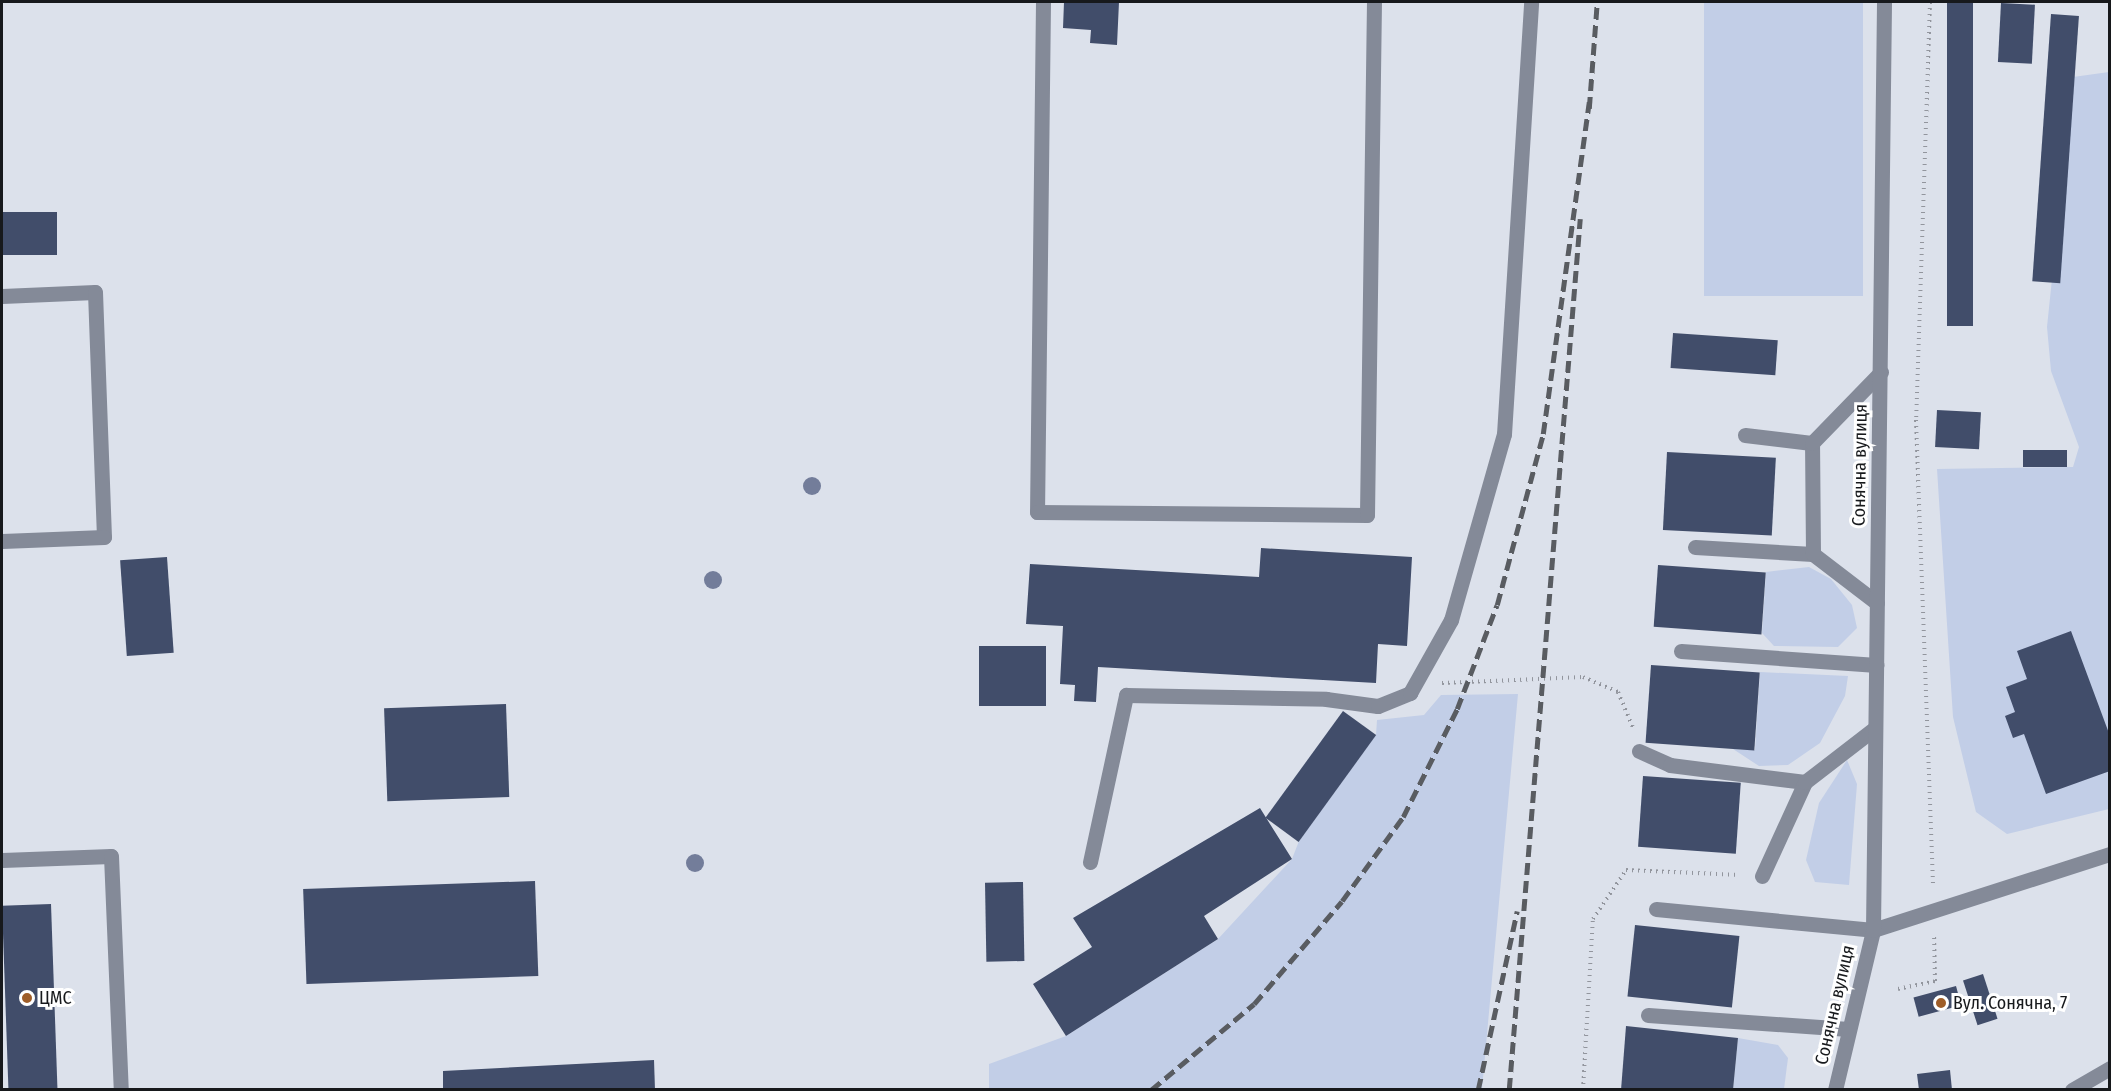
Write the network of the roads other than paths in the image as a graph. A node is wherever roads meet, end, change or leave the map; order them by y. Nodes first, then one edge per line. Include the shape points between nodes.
1 (1043, 2) edge
2 (1374, 2) edge
3 (1531, 2) edge
4 (1884, 2) edge
5 (2, 296) edge
6 (1881, 372) junction
7 (1745, 435) dead end
8 (1812, 443) junction
9 (2, 541) edge
10 (1695, 547) dead end
11 (1814, 554) junction
12 (1877, 603) junction
13 (1681, 651) dead end
14 (1876, 665) junction
15 (1875, 728) junction
16 (1639, 752) road end
17 (1805, 782) junction
18 (2109, 854) edge
19 (2, 860) edge
20 (1090, 862) dead end
21 (1762, 876) road end
22 (1656, 909) dead end
23 (1873, 930) junction
24 (1648, 1015) dead end
25 (1849, 1029) junction
26 (2109, 1068) edge
27 (122, 1089) edge
28 (1834, 1089) edge
29 (2072, 1089) edge

1 - 2 street via 1037,512 1368,515
3 - 20 street via 1504,434 1451,620 1410,693 1378,706 1326,699 1126,695
4 - 6 street, Сонячна вулиця
5 - 9 street via 95,292 104,537
6 - 8 street
6 - 12 street, Сонячна вулиця
7 - 8 street
8 - 11 street
10 - 11 street
11 - 12 street
12 - 14 street, Сонячна вулиця
13 - 14 street
14 - 15 street, Сонячна вулиця
15 - 17 street
15 - 23 street, Сонячна вулиця
16 - 17 street via 1670,765
17 - 21 street
18 - 23 street, Сонячна вулиця
19 - 27 street via 111,856
22 - 23 street
23 - 25 street, Сонячна вулиця
24 - 25 street
25 - 28 street, Сонячна вулиця
26 - 29 street

